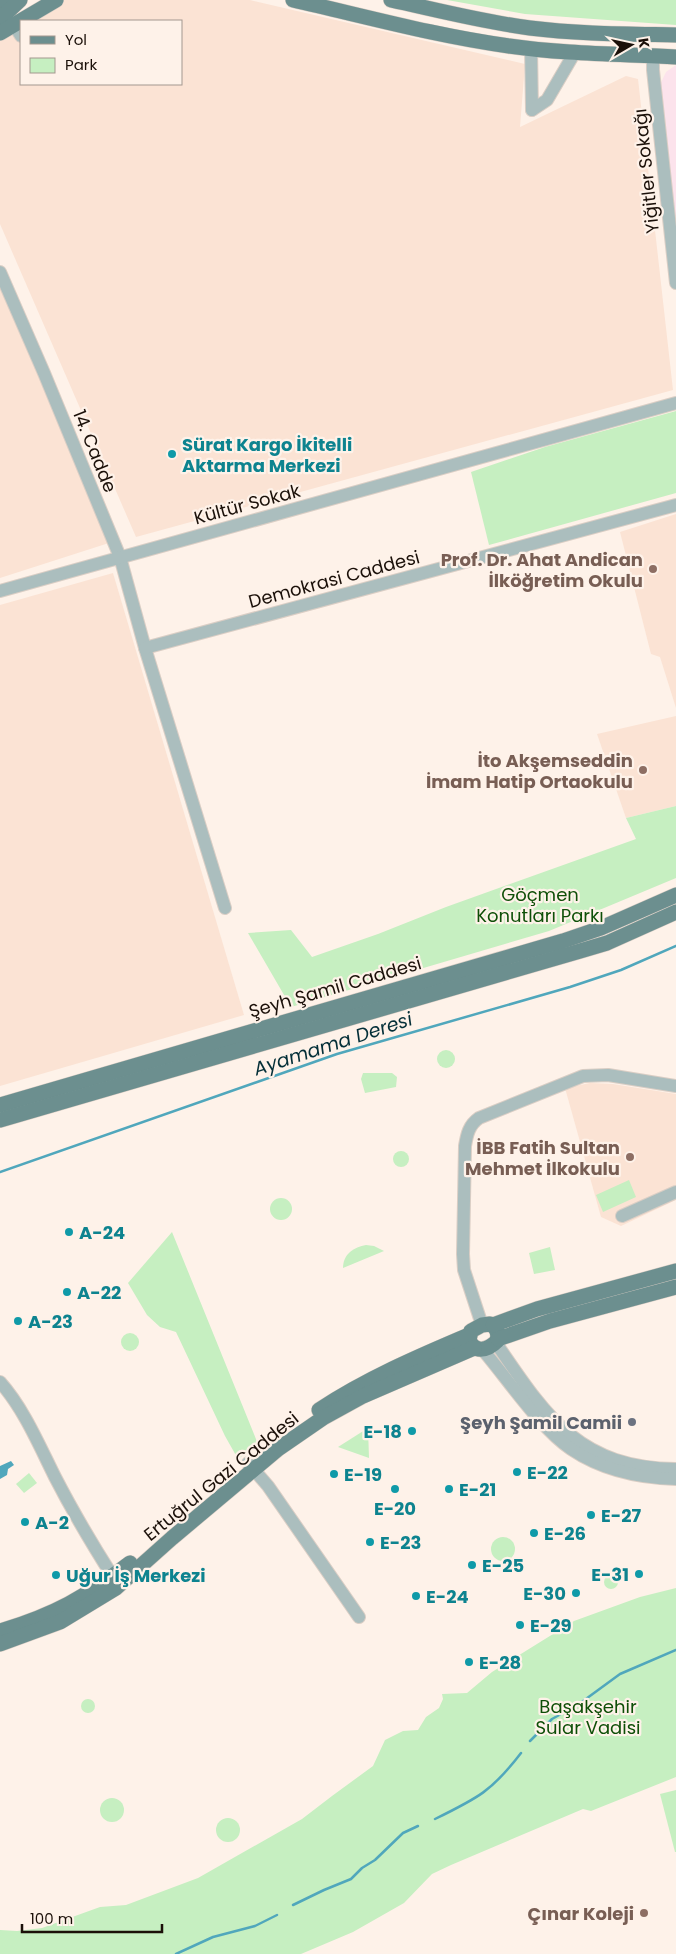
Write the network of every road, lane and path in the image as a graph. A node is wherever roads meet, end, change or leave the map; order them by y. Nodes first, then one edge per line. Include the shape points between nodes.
1 (20, 0) edge
2 (37, 0) edge
3 (56, 0) edge
4 (293, 0) edge
5 (391, 0) edge
6 (0, 19) edge
7 (25, 20) edge
8 (31, 20) edge
9 (18, 31) edge
10 (0, 34) edge
11 (676, 35) edge
12 (531, 48) junction
13 (575, 52) junction
14 (653, 55) junction
15 (676, 56) edge
16 (663, 162) junction
17 (676, 163) edge
18 (0, 272) edge
19 (676, 282) edge
20 (676, 403) edge
21 (676, 505) edge
22 (120, 557) junction
23 (0, 591) edge
24 (145, 648) junction
25 (676, 895) edge
26 (225, 908) dead end
27 (676, 912) edge
28 (676, 1086) edge
29 (0, 1105) edge
30 (0, 1120) edge
31 (676, 1192) edge
32 (622, 1216) dead end
33 (676, 1271) edge
34 (676, 1287) edge
35 (485, 1338) junction
36 (0, 1382) edge
37 (251, 1466) junction
38 (676, 1469) edge
39 (676, 1479) edge
40 (113, 1577) junction
41 (359, 1617) dead end
42 (0, 1631) edge
43 (0, 1644) edge

1 - 6 main road
2 - 7 main road
3 - 8 main road
4 - 12 main road via 450,35
5 - 11 main road via 530,28
9 - 10 main road
12 - 13 main road
12 - 13 street via 532,110 547,100
13 - 14 main road
14 - 15 main road
14 - 16 street, Yiğitler Sokağı
16 - 17 street
16 - 19 street, Yiğitler Sokağı
18 - 22 street, 14. Cadde
20 - 22 street, Kültür Sokak
21 - 24 street, Demokrasi Caddesi
22 - 23 street, Kültür Sokak
22 - 24 street, 14. Cadde
24 - 26 street, 14. Cadde
25 - 29 main road, Şeyh Şamil Caddesi via 563,941
27 - 30 main road, Şeyh Şamil Caddesi via 607,943
28 - 35 street via 608,1075 583,1076 474,1122 464,1146 462,1236 464,1270
31 - 32 street
33 - 35 main road via 537,1310
34 - 35 main road, Ertuğrul Gazi Caddesi
35 - 37 main road, Ertuğrul Gazi Caddesi via 363,1396
35 - 38 street via 553,1421 577,1441 603,1455 631,1464
35 - 39 street via 545,1425 570,1448 618,1471
36 - 40 street via 26,1421 79,1524
37 - 40 main road, Ertuğrul Gazi Caddesi
37 - 41 street
37 - 43 main road, Ertuğrul Gazi Caddesi via 116,1588 60,1622
40 - 42 main road, Ertuğrul Gazi Caddesi via 70,1604

